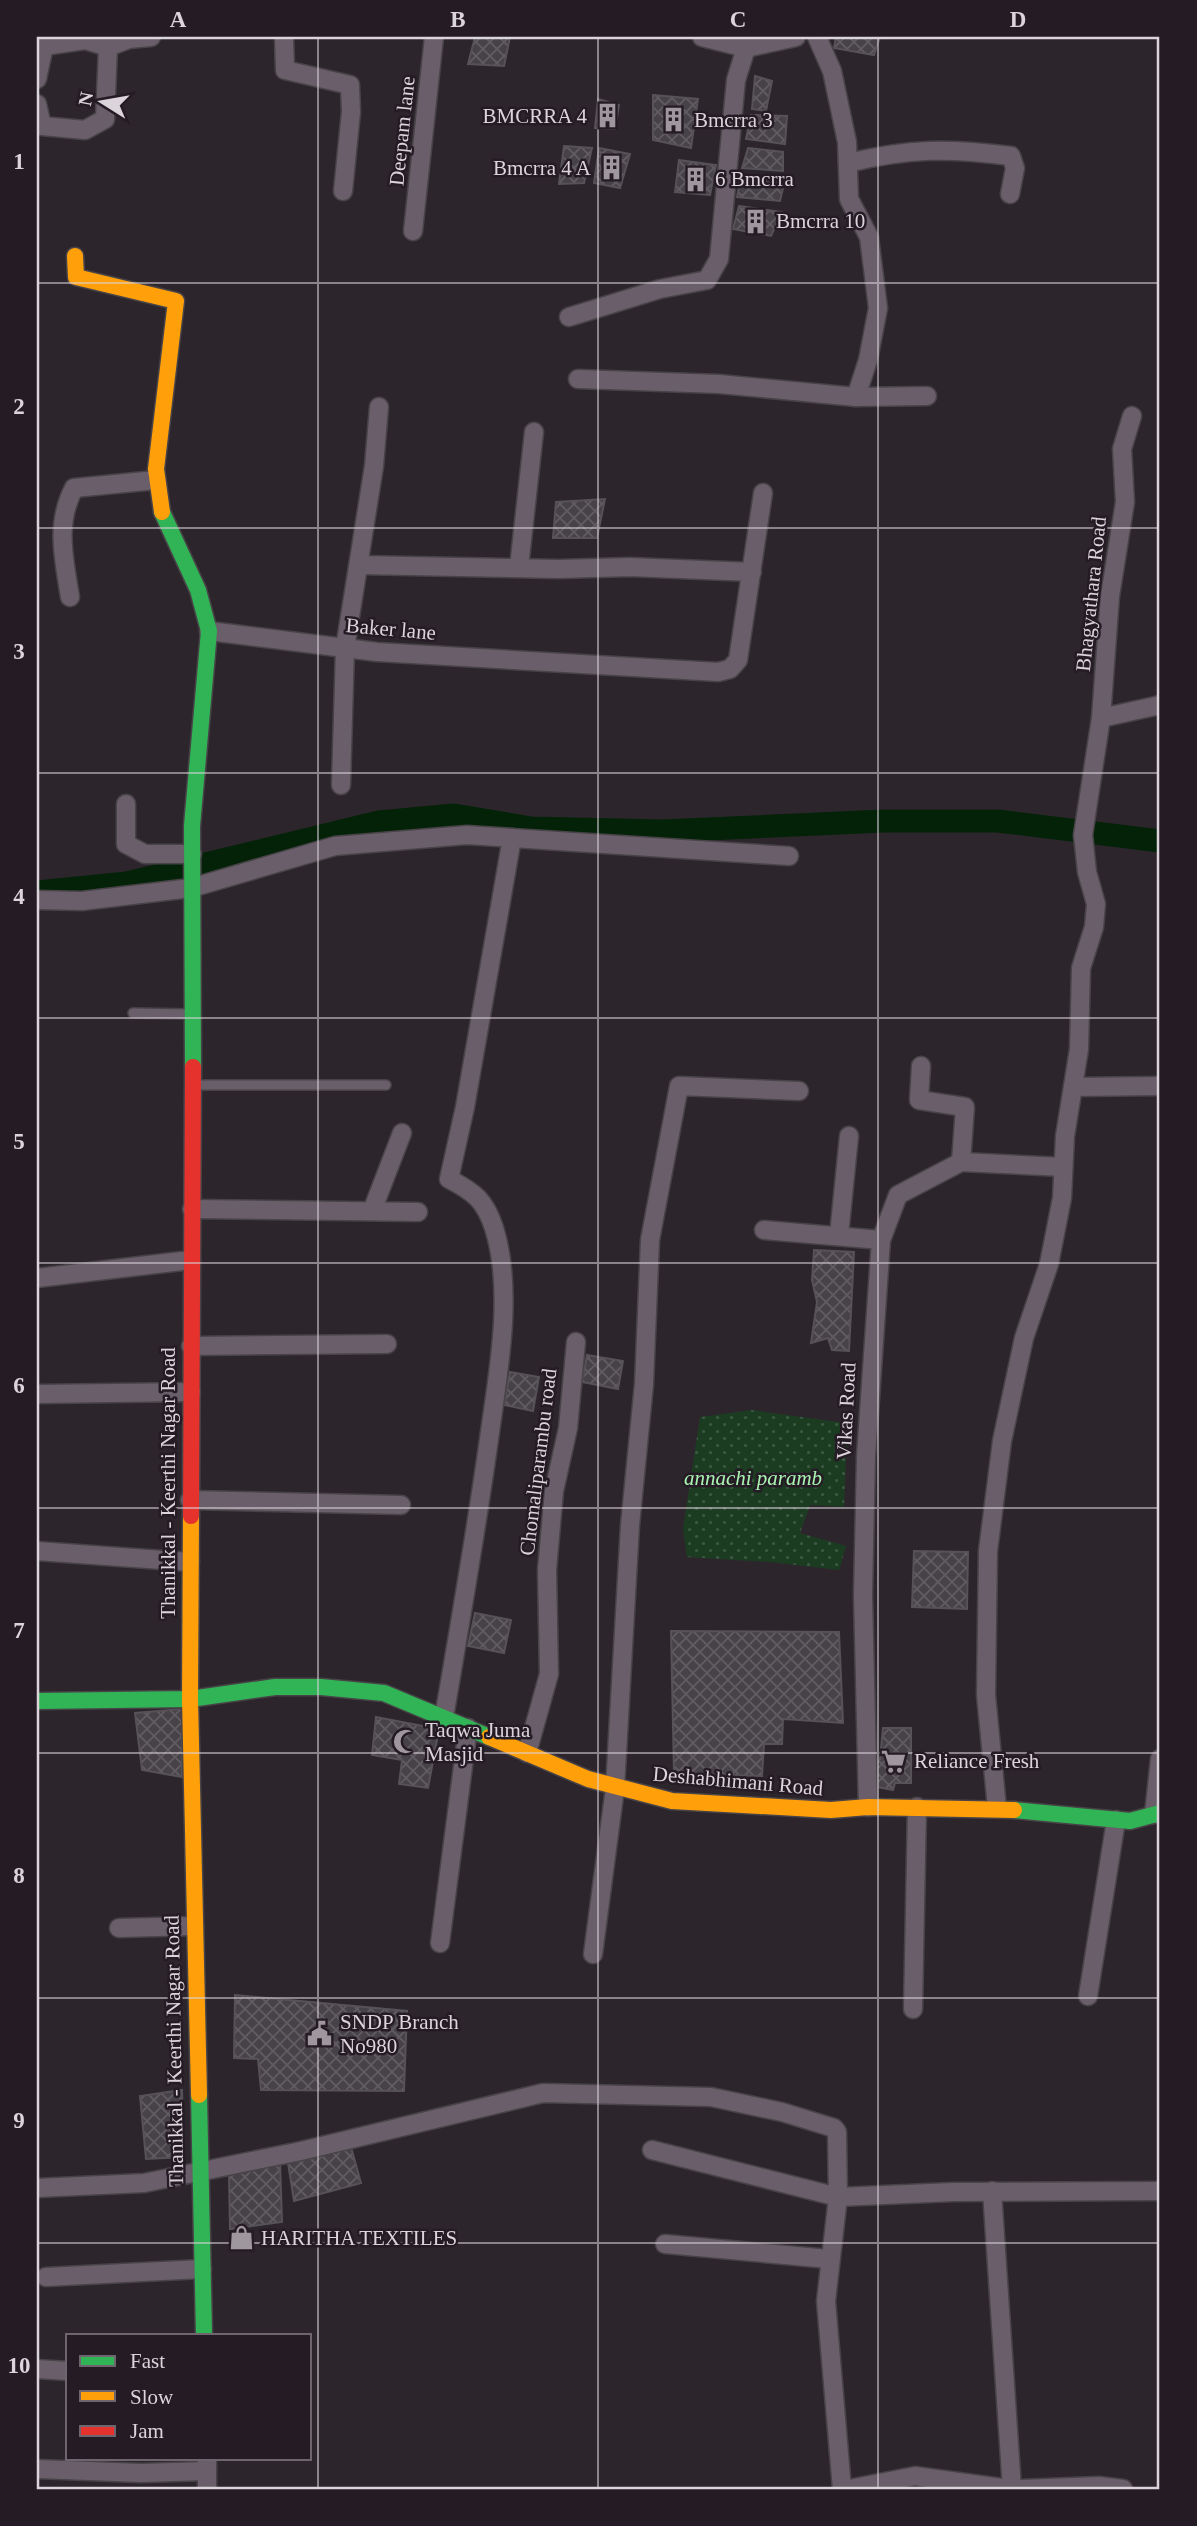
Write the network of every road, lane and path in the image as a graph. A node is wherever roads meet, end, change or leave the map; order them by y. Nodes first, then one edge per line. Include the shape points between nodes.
1 (151, 37) edge
2 (284, 37) edge
3 (434, 37) edge
4 (702, 37) edge
5 (796, 37) edge
6 (817, 37) edge
7 (108, 47) junction
8 (746, 48) junction
9 (37, 79) edge
10 (37, 104) edge
11 (848, 163) junction
12 (343, 191) dead end
13 (1010, 194) dead end
14 (413, 231) dead end
15 (75, 256) dead end
16 (569, 317) dead end
17 (578, 379) dead end
18 (928, 396) dead end
19 (856, 397) junction
20 (379, 407) dead end
21 (1132, 416) dead end
22 (534, 432) dead end
23 (156, 480) junction
24 (763, 493) dead end
25 (359, 565) junction
26 (519, 567) junction
27 (751, 572) junction
28 (70, 597) dead end
29 (209, 631) junction
30 (345, 648) junction
31 (1160, 705) edge
32 (1101, 718) junction
33 (341, 785) dead end
34 (126, 804) dead end
35 (512, 838) junction
36 (789, 856) dead end
37 (191, 861) junction
38 (191, 888) junction
39 (37, 900) edge
40 (133, 1013) dead end
41 (193, 1014) junction
42 (921, 1066) dead end
43 (193, 1085) junction
44 (386, 1085) dead end
45 (1160, 1086) edge
46 (1073, 1087) junction
47 (799, 1090) dead end
48 (402, 1133) dead end
49 (849, 1136) dead end
50 (961, 1162) junction
51 (1063, 1167) junction
52 (192, 1209) junction
53 (372, 1211) junction
54 (418, 1212) dead end
55 (764, 1230) dead end
56 (839, 1236) junction
57 (881, 1240) junction
58 (191, 1259) junction
59 (37, 1278) edge
60 (576, 1342) dead end
61 (387, 1344) dead end
62 (191, 1346) junction
63 (191, 1392) junction
64 (37, 1394) edge
65 (190, 1500) junction
66 (401, 1505) dead end
67 (37, 1551) edge
68 (190, 1562) junction
69 (190, 1699) junction
70 (37, 1701) edge
71 (444, 1717) junction
72 (468, 1728) junction
73 (527, 1753) junction
74 (1160, 1759) edge
75 (615, 1788) junction
76 (868, 1807) junction
77 (917, 1807) junction
78 (996, 1808) junction
79 (1157, 1814) edge
80 (1116, 1820) junction
81 (194, 1926) junction
82 (119, 1928) dead end
83 (440, 1943) dead end
84 (593, 1954) dead end
85 (1088, 1996) dead end
86 (913, 2009) dead end
87 (652, 2150) dead end
88 (200, 2170) junction
89 (37, 2188) edge
90 (992, 2191) junction
91 (1160, 2191) edge
92 (838, 2197) junction
93 (665, 2244) dead end
94 (830, 2259) junction
95 (202, 2269) junction
96 (46, 2277) dead end
97 (204, 2334) edge
98 (37, 2369) edge
99 (66, 2371) edge
100 (207, 2464) edge
101 (37, 2469) edge
102 (207, 2489) edge
103 (842, 2489) edge
104 (849, 2489) edge
105 (1011, 2489) edge
106 (1020, 2489) edge
107 (1123, 2489) edge

1 - 7 street
2 - 12 street via 285,70 350,85
3 - 14 street, Deepam lane
4 - 8 street
5 - 8 street
6 - 11 street via 832,71
7 - 9 street via 85,40 44,46
7 - 10 street via 104,119 85,130 42,126
8 - 16 street via 736,80 719,259 706,280
11 - 13 street via 899,151 1011,156 1015,168
11 - 19 street via 849,199 869,237 878,308
15 - 23 street via 76,277 176,301
17 - 19 street via 733,385
18 - 19 street
20 - 25 street
21 - 32 street, Bhagyathara Road via 1122,449 1125,502 1110,596
22 - 26 street
23 - 28 street via 74,488 66,503 61,534
23 - 29 street via 162,512 190,570
24 - 27 street, Baker lane
25 - 26 street
25 - 30 street
26 - 27 street
27 - 30 street, Baker lane via 738,660 730,669 718,672
29 - 30 street, Baker lane
29 - 37 street, Thanikkal - Keerthi Nagar Road
30 - 33 street
31 - 32 street
32 - 46 street, Bhagyathara Road via 1083,835 1096,904 1081,968
34 - 37 street via 126,844 145,854
35 - 36 street
35 - 38 street via 467,835 335,846
35 - 71 street via 450,1179 478,1195 494,1228 505,1301 478,1516
37 - 38 street, Thanikkal - Keerthi Nagar Road
38 - 39 street via 82,901
38 - 41 street, Thanikkal - Keerthi Nagar Road
40 - 41 lane
41 - 43 street, Thanikkal - Keerthi Nagar Road
42 - 50 street via 919,1100 965,1107
43 - 44 lane
43 - 52 street, Thanikkal - Keerthi Nagar Road
45 - 46 street
46 - 51 street, Bhagyathara Road
47 - 75 street via 679,1086 650,1240
48 - 53 street
49 - 56 street
50 - 51 street
50 - 57 street, Vikas Road via 898,1195
51 - 78 street, Bhagyathara Road via 1049,1264 1024,1338 1002,1441 988,1551 986,1695
52 - 53 street
52 - 58 street, Thanikkal - Keerthi Nagar Road
53 - 54 street
55 - 56 street
56 - 57 street
57 - 76 street, Vikas Road via 866,1456 863,1595
58 - 59 street
58 - 62 street, Thanikkal - Keerthi Nagar Road
60 - 73 street, Chomaliparambu road via 548,1557 550,1674
61 - 62 street
62 - 63 street, Thanikkal - Keerthi Nagar Road
63 - 64 street
63 - 65 street, Thanikkal - Keerthi Nagar Road
65 - 66 street
65 - 68 street, Thanikkal - Keerthi Nagar Road
67 - 68 street
68 - 69 street, Thanikkal - Keerthi Nagar Road
69 - 70 street, Deshabhimani Road
69 - 71 street, Deshabhimani Road via 275,1687 321,1687 384,1693
69 - 81 street, Thanikkal - Keerthi Nagar Road
71 - 72 street, Deshabhimani Road
72 - 73 street, Deshabhimani Road
72 - 83 street
73 - 75 street, Deshabhimani Road
74 - 79 street
75 - 76 street, Deshabhimani Road via 672,1801 831,1810
75 - 84 street
76 - 77 street, Deshabhimani Road
77 - 78 street, Deshabhimani Road
77 - 86 street
78 - 80 street, Deshabhimani Road
79 - 80 street, Deshabhimani Road
80 - 85 street
81 - 82 street
81 - 88 street, Thanikkal - Keerthi Nagar Road
87 - 92 street
88 - 89 street via 144,2183
88 - 92 street via 301,2151 543,2092 711,2096 836,2128
88 - 95 street, Thanikkal - Keerthi Nagar Road
90 - 91 street
90 - 92 street
90 - 105 street
92 - 94 street
93 - 94 street
94 - 103 street via 826,2301
95 - 96 street
95 - 97 street, Thanikkal - Keerthi Nagar Road
98 - 99 street
100 - 101 street via 141,2473
100 - 102 street
104 - 105 street via 915,2476
106 - 107 street

